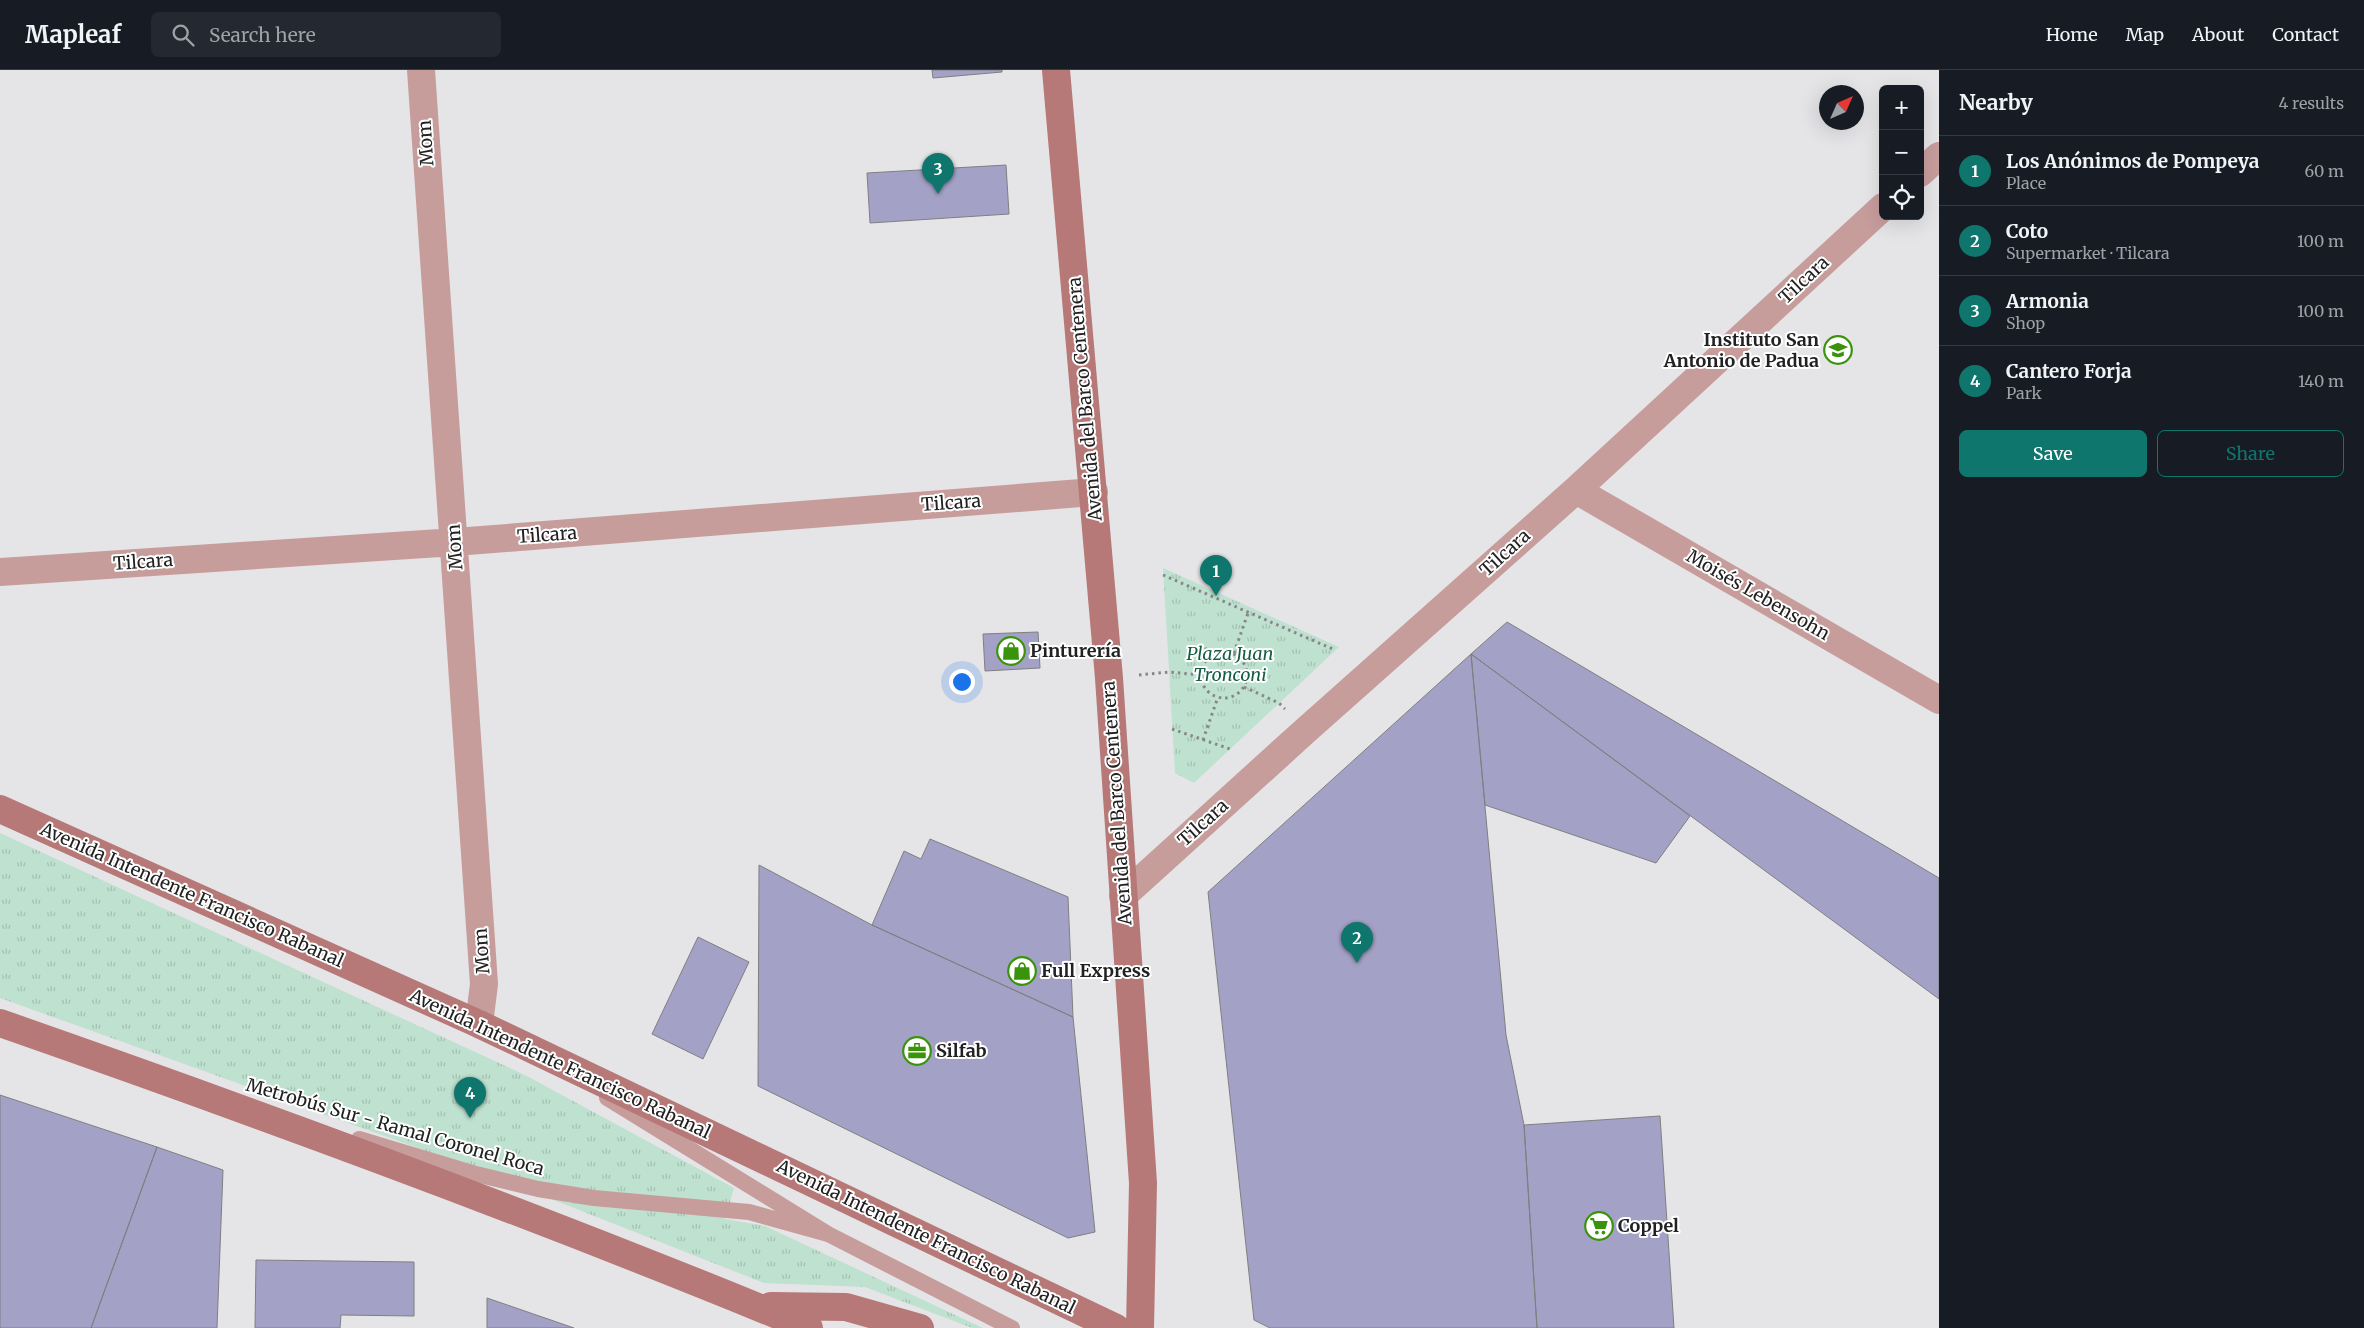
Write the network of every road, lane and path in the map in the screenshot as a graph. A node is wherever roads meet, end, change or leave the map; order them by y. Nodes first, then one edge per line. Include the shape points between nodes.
1 (421, 70) edge
2 (1056, 70) edge
3 (1939, 156) edge
4 (1924, 169) edge
5 (1879, 212) edge
6 (1576, 490) junction
7 (1094, 492) junction
8 (455, 542) junction
9 (0, 572) edge
10 (1163, 575) dead end
11 (1248, 613) junction
12 (1205, 648) dead end
13 (1335, 650) dead end
14 (1234, 653) junction
15 (1210, 656) junction
16 (1169, 672) dead end
17 (1201, 675) junction
18 (1244, 687) junction
19 (1218, 697) junction
20 (1939, 700) edge
21 (1279, 703) dead end
22 (1172, 728) dead end
23 (1203, 740) junction
24 (1230, 749) dead end
25 (0, 809) edge
26 (1124, 896) junction
27 (0, 1023) edge
28 (479, 1024) junction
29 (516, 1041) junction
30 (217, 1099) junction
31 (828, 1234) junction
32 (755, 1306) junction
33 (809, 1328) edge
34 (920, 1328) edge
35 (1012, 1328) edge
36 (1116, 1328) edge
37 (1140, 1328) edge

1 - 8 street, Mom
2 - 7 main road, Avenida del Barco Centenera
3 - 4 street
5 - 6 street, Tilcara
6 - 20 street, Moisés Lebensohn
6 - 26 street, Tilcara
7 - 8 street, Tilcara
7 - 26 main road, Avenida del Barco Centenera
8 - 9 street, Tilcara
8 - 28 street, Mom via 484,984
10 - 11 path
11 - 13 path
11 - 14 path
12 - 15 path
14 - 15 path via 1224,651
14 - 18 path via 1248,669
15 - 17 path
16 - 17 path
17 - 19 path via 1206,688
18 - 19 path via 1234,696
18 - 21 path
19 - 23 path
22 - 23 path
23 - 24 path
25 - 28 main road, Avenida Intendente Francisco Rabanal
26 - 37 main road, Avenida del Barco Centenera via 1143,1183
27 - 30 main road
28 - 29 main road, Avenida Intendente Francisco Rabanal
29 - 31 lane, Metrobús Sur - Ramal Coronel Roca
29 - 36 main road, Avenida Intendente Francisco Rabanal
30 - 31 lane, Metrobús Sur - Ramal Coronel Roca via 538,1189 594,1198 748,1212
30 - 32 main road via 528,1214
31 - 35 lane, Metrobús Sur - Ramal Coronel Roca
32 - 33 main road
32 - 34 main road via 846,1307

